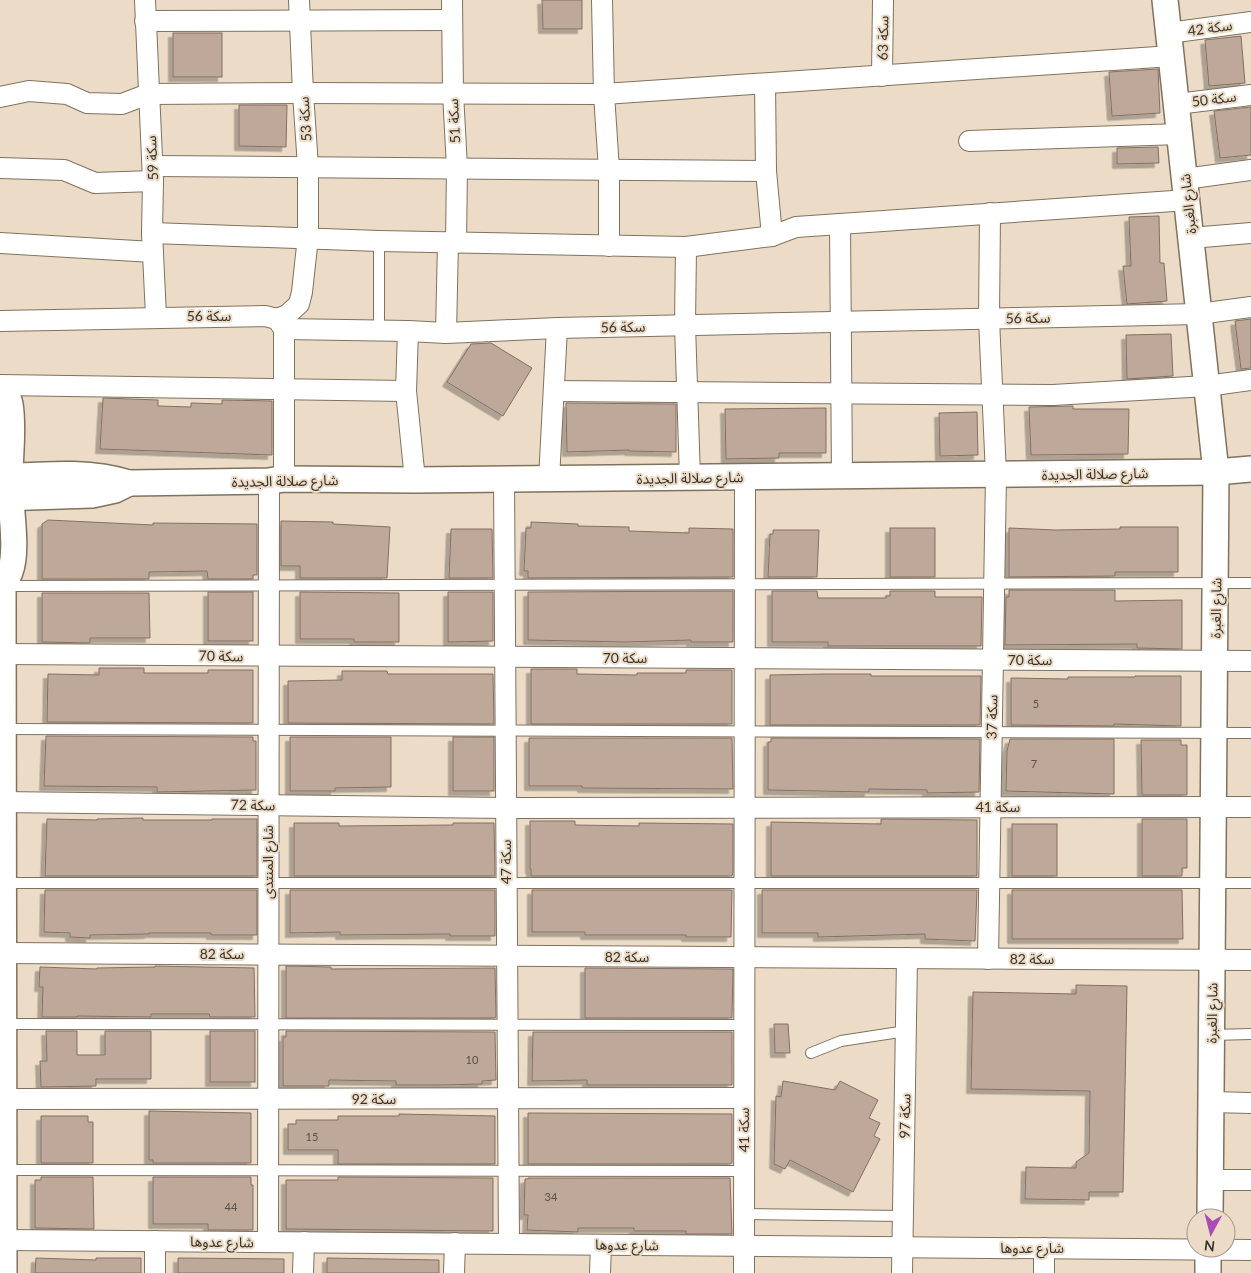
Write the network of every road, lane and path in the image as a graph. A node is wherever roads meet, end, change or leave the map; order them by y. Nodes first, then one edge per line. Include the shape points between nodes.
1 (144, 0) edge
2 (299, 0) edge
3 (452, 0) edge
4 (602, 0) edge
5 (883, 0) edge
6 (1166, 0) edge
7 (145, 20) junction
8 (451, 20) junction
9 (300, 21) junction
10 (1251, 22) edge
11 (1170, 44) junction
12 (882, 76) junction
13 (764, 84) junction
14 (303, 92) junction
15 (148, 94) junction
16 (453, 94) junction
17 (604, 94) junction
18 (1251, 95) edge
19 (0, 97) edge
20 (1177, 104) junction
21 (1180, 134) junction
22 (969, 141) dead end
23 (308, 167) junction
24 (0, 168) edge
25 (457, 168) junction
26 (609, 170) junction
27 (1251, 170) edge
28 (766, 171) junction
29 (153, 174) junction
30 (1186, 189) junction
31 (990, 214) junction
32 (840, 224) junction
33 (1251, 233) edge
34 (772, 236) junction
35 (308, 237) junction
36 (1191, 238) junction
37 (380, 241) junction
38 (153, 242) junction
39 (0, 243) edge
40 (452, 243) junction
41 (609, 246) junction
42 (686, 247) junction
43 (1251, 307) edge
44 (1199, 314) junction
45 (156, 316) junction
46 (989, 319) junction
47 (0, 321) edge
48 (840, 322) junction
49 (281, 324) junction
50 (685, 325) junction
51 (557, 328) junction
52 (379, 331) junction
53 (408, 331) junction
54 (446, 333) junction
55 (1251, 380) edge
56 (1207, 386) junction
57 (0, 387) edge
58 (285, 389) junction
59 (554, 390) junction
60 (406, 391) junction
61 (687, 392) junction
62 (841, 393) junction
63 (992, 394) junction
64 (12, 441) junction
65 (1251, 469) edge
66 (1216, 472) junction
67 (996, 475) junction
68 (842, 476) junction
69 (745, 477) junction
70 (690, 478) junction
71 (504, 479) junction
72 (549, 479) junction
73 (276, 480) junction
74 (415, 480) junction
75 (50, 486) junction
76 (5, 487) edge
77 (13, 533) junction
78 (1216, 583) junction
79 (1251, 583) edge
80 (1, 584) edge
81 (745, 584) junction
82 (994, 584) junction
83 (269, 585) junction
84 (504, 585) junction
85 (2, 654) edge
86 (268, 657) junction
87 (505, 658) junction
88 (745, 659) junction
89 (993, 660) junction
90 (1215, 661) junction
91 (1251, 661) edge
92 (2, 729) edge
93 (268, 730) junction
94 (505, 730) junction
95 (992, 732) junction
96 (745, 733) junction
97 (1214, 733) junction
98 (1251, 733) edge
99 (2, 802) edge
100 (268, 805) junction
101 (1214, 806) junction
102 (745, 807) junction
103 (991, 807) junction
104 (1251, 807) edge
105 (506, 808) junction
106 (2, 883) edge
107 (268, 883) junction
108 (506, 883) junction
109 (745, 883) junction
110 (989, 883) junction
111 (1213, 883) junction
112 (1251, 883) edge
113 (4, 953) junction
114 (268, 954) junction
115 (507, 956) junction
116 (745, 957) junction
117 (907, 958) junction
118 (988, 959) junction
119 (1213, 960) junction
120 (1251, 960) edge
121 (4, 1024) junction
122 (268, 1024) junction
123 (508, 1024) junction
124 (744, 1025) junction
125 (906, 1031) junction
126 (1251, 1034) edge
127 (1212, 1035) junction
128 (811, 1053) dead end
129 (508, 1098) junction
130 (744, 1098) junction
131 (4, 1099) junction
132 (268, 1099) junction
133 (1212, 1102) junction
134 (1251, 1103) edge
135 (4, 1170) junction
136 (268, 1171) junction
137 (509, 1171) junction
138 (744, 1171) junction
139 (1211, 1180) junction
140 (1251, 1180) edge
141 (2, 1201) edge
142 (1210, 1208) edge
143 (744, 1214) junction
144 (903, 1216) junction
145 (4, 1240) junction
146 (155, 1241) junction
147 (268, 1242) junction
148 (304, 1242) junction
149 (454, 1244) junction
150 (509, 1244) junction
151 (601, 1244) junction
152 (744, 1246) junction
153 (902, 1247) junction
154 (1044, 1248) junction
155 (1251, 1250) edge
156 (1236, 1252) edge
157 (1186, 1256) edge
158 (4, 1273) edge
159 (155, 1273) edge
160 (303, 1273) edge
161 (454, 1273) edge
162 (600, 1273) edge
163 (744, 1273) edge
164 (902, 1273) edge
165 (1044, 1273) edge

1 - 7 street, سكة 59
2 - 9 street, سكة 53
3 - 8 street, سكة 51
4 - 17 street
5 - 12 street, سكة 63
6 - 11 street, شارع الغبرة
7 - 9 street
7 - 15 street, سكة 59
8 - 9 street
8 - 16 street, سكة 51
9 - 14 street, سكة 53
10 - 11 street, سكة 42
11 - 12 street, سكة 42
11 - 20 street, شارع الغبرة
12 - 13 street, سكة 42
13 - 17 street, سكة 42
13 - 28 street
14 - 15 street, سكة 42
14 - 16 street, سكة 42
14 - 23 street, سكة 53
15 - 19 street via 122,104 87,103 67,94 29,91
15 - 29 street, سكة 59
16 - 17 street, سكة 42
16 - 25 street, سكة 51
17 - 26 street
18 - 20 street, سكة 50
20 - 21 street, شارع الغبرة
21 - 22 street
21 - 30 street, شارع الغبرة
23 - 25 street
23 - 29 street
23 - 35 street, سكة 53
24 - 29 street via 64,170 94,183
25 - 26 street
25 - 40 street, سكة 51
26 - 28 street
26 - 41 street
27 - 30 street
28 - 34 street
29 - 38 street, سكة 59
30 - 31 street
30 - 36 street, شارع الغبرة
31 - 32 street
31 - 46 street, سكة 37
32 - 34 street via 796,227
32 - 48 street
33 - 36 street
34 - 42 street
35 - 37 street
35 - 38 street
35 - 49 street, سكة 53 via 299,304
36 - 44 street, شارع الغبرة
37 - 40 street
37 - 52 lane
38 - 39 street
38 - 45 street, سكة 59
40 - 41 street
40 - 54 street, سكة 51
41 - 42 street
42 - 50 street
43 - 44 street, سكة 56
44 - 46 street, سكة 56
44 - 56 street, شارع الغبرة
45 - 47 street, سكة 56
45 - 49 street, سكة 56 via 265,316
46 - 48 street, سكة 56
46 - 63 street, سكة 37
48 - 50 street, سكة 56
48 - 62 street
49 - 52 street, سكة 56
49 - 58 street, شارع المنتدى
50 - 51 street, سكة 56
50 - 61 street
51 - 54 street, سكة 56
51 - 59 street
52 - 53 street, سكة 56
53 - 54 street, سكة 56
53 - 60 street
55 - 56 street
56 - 63 street via 1053,395
56 - 66 street, شارع الغبرة
57 - 58 street
57 - 64 street via 10,403
58 - 60 street
58 - 73 street, شارع المنتدى
59 - 61 street
59 - 72 street
60 - 74 street
61 - 62 street
61 - 70 street
62 - 63 street
62 - 68 street
63 - 67 street, سكة 37
64 - 75 street via 29,466
64 - 76 street
65 - 66 street, شارع صلالة الجديدة
66 - 67 street, شارع صلالة الجديدة
66 - 78 street, شارع الغبرة
67 - 68 street, شارع صلالة الجديدة
67 - 82 street, سكة 37
68 - 69 street, شارع صلالة الجديدة
69 - 70 street, شارع صلالة الجديدة
69 - 81 street, سكة 41
70 - 72 street, شارع صلالة الجديدة
71 - 72 street, شارع صلالة الجديدة
71 - 74 street, شارع صلالة الجديدة
71 - 84 street, سكة 47
73 - 74 street, شارع صلالة الجديدة
73 - 75 street, شارع صلالة الجديدة via 129,483 88,474
73 - 83 street, شارع المنتدى
75 - 76 street, شارع صلالة الجديدة
75 - 77 street
76 - 77 street
77 - 80 street via 11,571
78 - 79 lane
78 - 82 lane
78 - 90 street, شارع الغبرة
80 - 83 lane
80 - 85 street
81 - 82 lane
81 - 84 lane
81 - 88 street, سكة 41
82 - 89 street, سكة 37
83 - 84 lane
83 - 86 street, شارع المنتدى
84 - 87 street, سكة 47
85 - 86 street, سكة 70
85 - 92 street
86 - 87 street, سكة 70
86 - 93 street, شارع المنتدى
87 - 88 street, سكة 70
87 - 94 street, سكة 47
88 - 89 street, سكة 70
88 - 96 street, سكة 41
89 - 90 street, سكة 70
89 - 95 street, سكة 37
90 - 91 street, سكة 70
90 - 97 street, شارع الغبرة
92 - 93 lane
92 - 99 street
93 - 94 lane
93 - 100 street, شارع المنتدى
94 - 96 lane
94 - 105 street, سكة 47
95 - 96 lane
95 - 97 lane
95 - 103 street, سكة 37
96 - 102 street, سكة 41
97 - 98 lane
97 - 101 street, شارع الغبرة
99 - 100 street, سكة 72
99 - 106 street
100 - 105 street, سكة 72
100 - 107 street, شارع المنتدى
101 - 103 street, سكة 41
101 - 104 street, سكة 41
101 - 111 street, شارع الغبرة
102 - 103 street, سكة 41
102 - 105 street, سكة 41
102 - 109 street, سكة 41
103 - 110 street, سكة 37
105 - 108 street, سكة 47
106 - 107 lane
106 - 113 street
107 - 108 lane
107 - 114 street, شارع المنتدى
108 - 109 lane
108 - 115 street, سكة 47
109 - 110 lane
109 - 116 street, سكة 41
110 - 111 lane
110 - 118 street, سكة 37
111 - 112 lane
111 - 119 street, شارع الغبرة
113 - 114 street, سكة 82
113 - 121 street
114 - 115 street, سكة 82
114 - 122 street, شارع المنتدى
115 - 116 street, سكة 82
115 - 123 street, سكة 47
116 - 117 street, سكة 82
116 - 124 street, سكة 41
117 - 118 street, سكة 82
117 - 125 street, سكة 97
118 - 119 street, سكة 82
119 - 120 street, سكة 82
119 - 127 street, شارع الغبرة
121 - 122 lane
121 - 131 street
122 - 123 lane
122 - 132 street, شارع المنتدى
123 - 124 lane
123 - 129 street, سكة 47
124 - 130 street, سكة 41
125 - 128 lane via 841,1041
125 - 144 street, سكة 97
126 - 127 lane
127 - 133 street, شارع الغبرة
129 - 130 street, سكة 92
129 - 132 street, سكة 92
129 - 137 street, سكة 47
130 - 138 street, سكة 41
131 - 132 street, سكة 92
131 - 135 street
132 - 136 street, شارع المنتدى
133 - 134 street
133 - 139 street, شارع الغبرة
135 - 136 lane
135 - 141 street
136 - 137 lane
136 - 147 street, شارع المنتدى
137 - 138 lane
137 - 150 street, سكة 47
138 - 143 street, سكة 41
139 - 140 street
139 - 142 street, شارع الغبرة
141 - 145 street
143 - 144 lane
143 - 152 street, سكة 41
144 - 153 street, سكة 97
145 - 146 street, شارع عدوها
145 - 158 street
146 - 147 street, شارع عدوها
146 - 159 street
147 - 148 street, شارع عدوها
148 - 149 street, شارع عدوها
148 - 160 street
149 - 150 street, شارع عدوها
149 - 161 street
150 - 151 street, شارع عدوها
151 - 152 street, شارع عدوها
151 - 162 street
152 - 153 street, شارع عدوها
152 - 163 street, سكة 41
153 - 154 street, شارع عدوها
153 - 164 street, سكة 97
154 - 157 street, شارع عدوها
154 - 165 street
155 - 156 street, شارع عدوها

